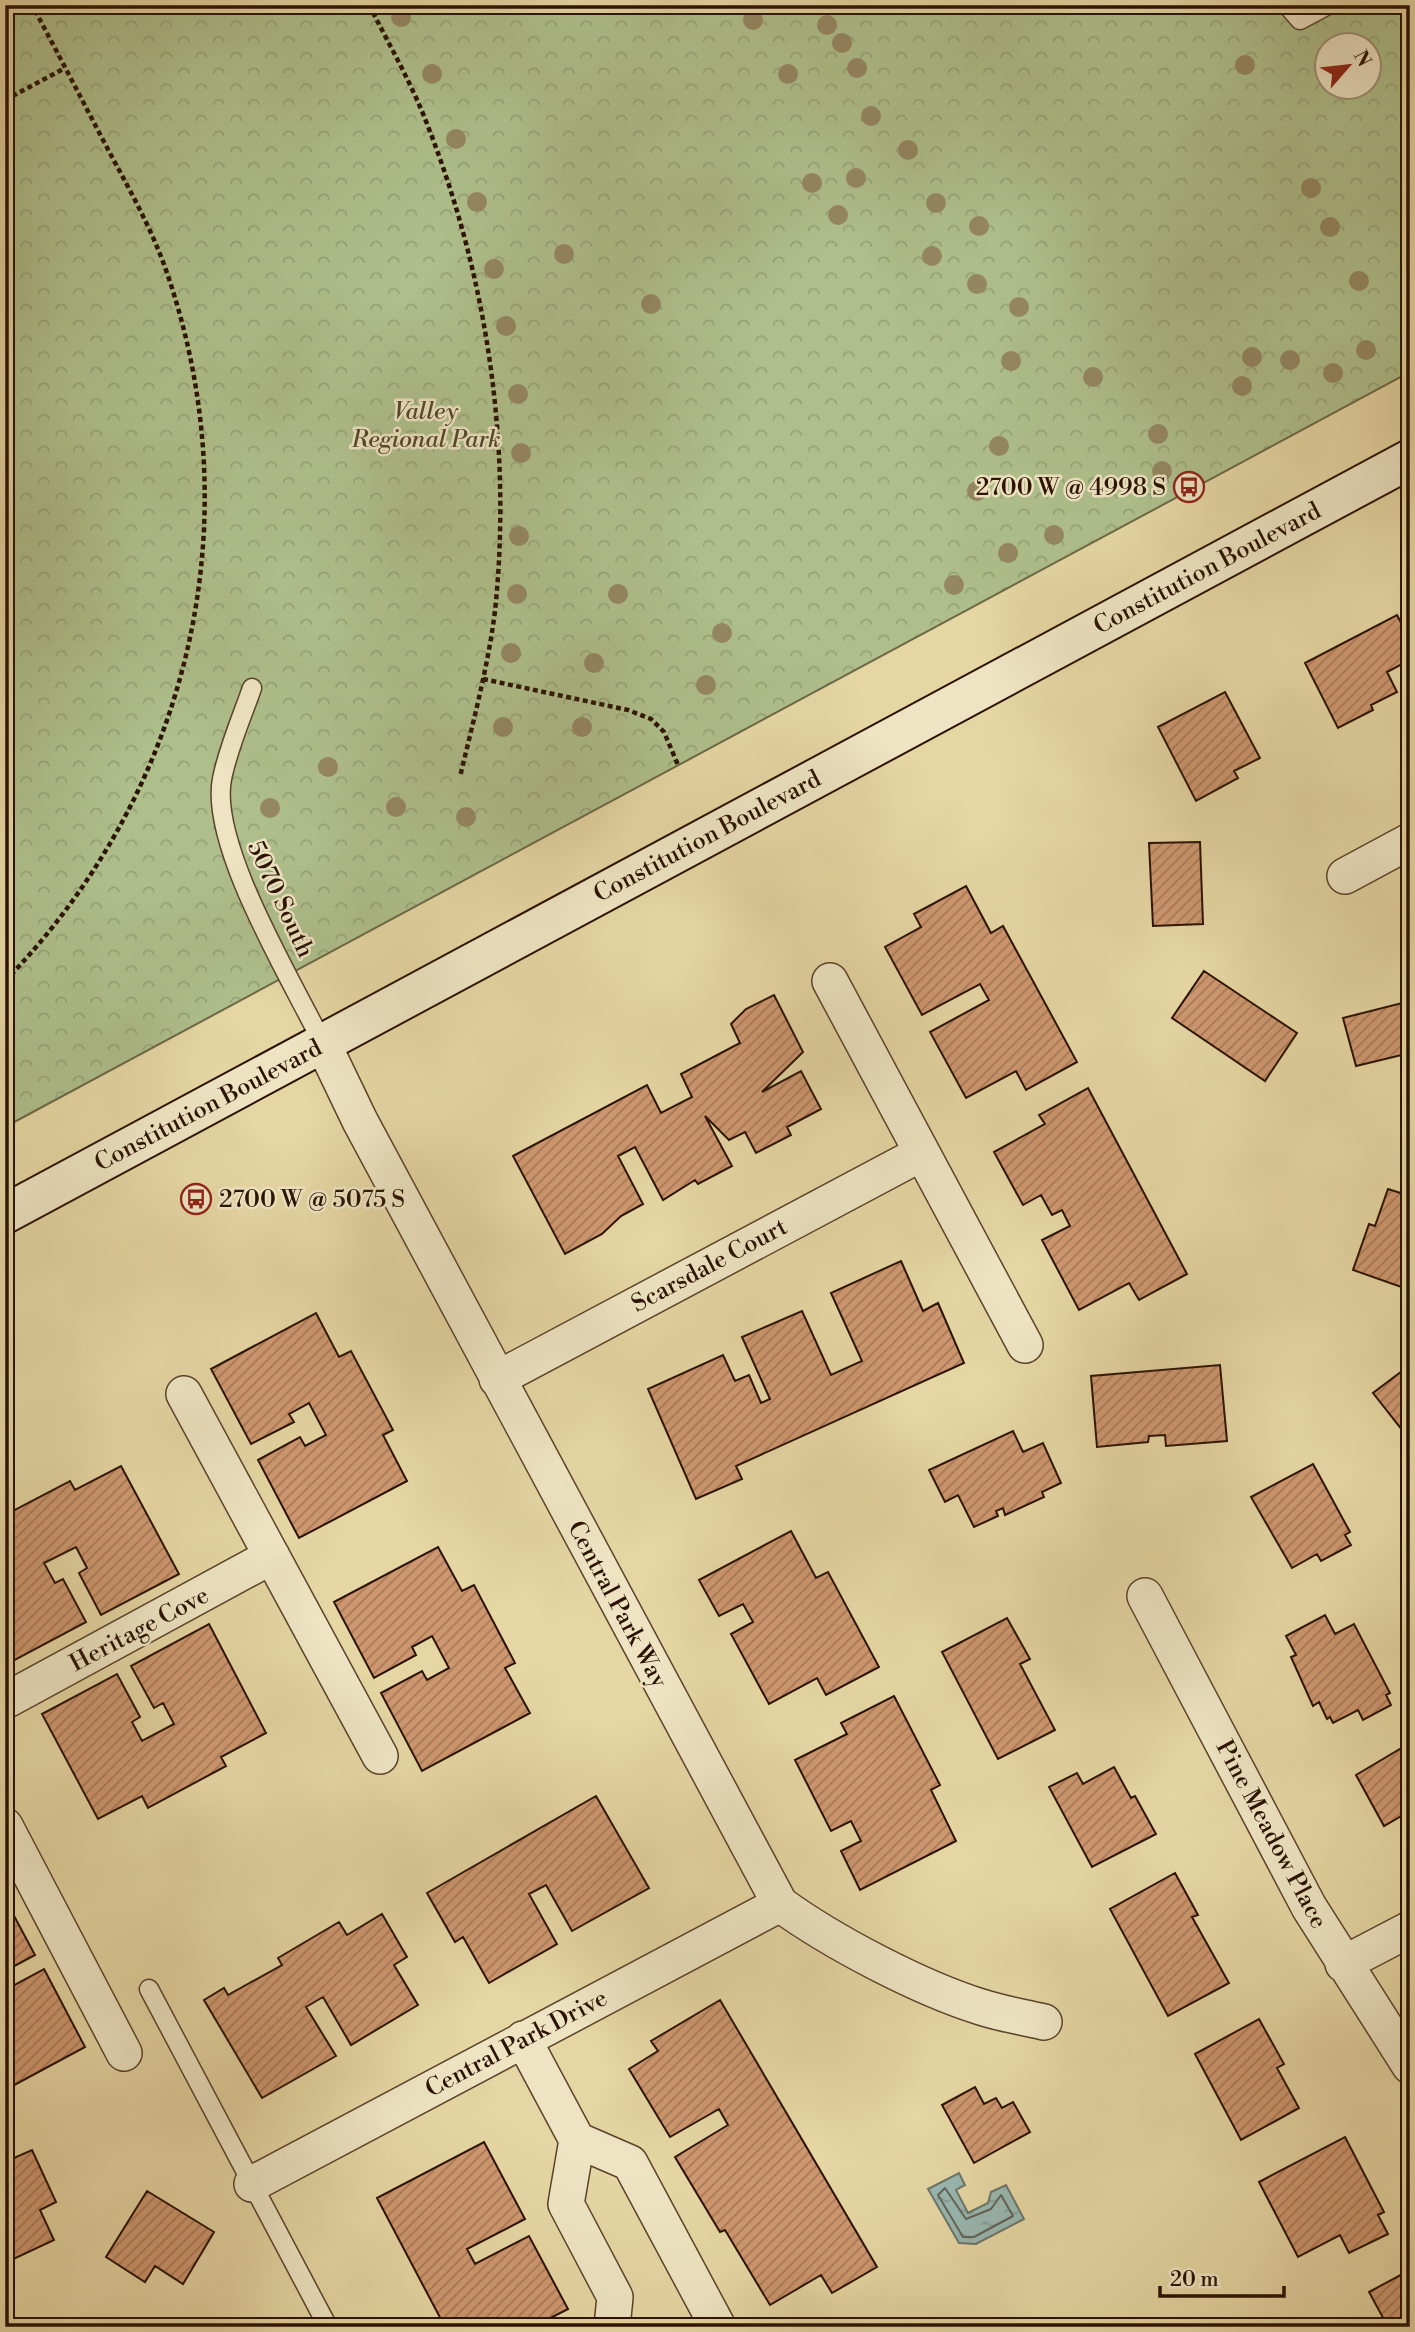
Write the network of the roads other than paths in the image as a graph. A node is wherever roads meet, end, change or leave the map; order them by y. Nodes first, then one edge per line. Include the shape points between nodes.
1 (1287, 5) edge
2 (1328, 5) edge
3 (1410, 459) edge
4 (252, 688) dead end
5 (1410, 841) edge
6 (1345, 876) dead end
7 (830, 981) dead end
8 (323, 1044) junction
9 (922, 1153) junction
10 (5, 1214) edge
11 (1025, 1345) dead end
12 (498, 1379) junction
13 (184, 1394) dead end
14 (272, 1556) junction
15 (1145, 1596) dead end
16 (5, 1701) edge
17 (380, 1756) dead end
18 (5, 1826) edge
19 (780, 1904) junction
20 (1410, 1929) edge
21 (1343, 1964) junction
22 (149, 1989) dead end
23 (1044, 2022) dead end
24 (523, 2039) junction
25 (124, 2053) dead end
26 (1410, 2066) edge
27 (577, 2140) junction
28 (252, 2184) junction
29 (328, 2327) edge
30 (612, 2327) edge
31 (718, 2327) edge

1 - 2 lane via 1300,20
3 - 8 main road, Constitution Boulevard
4 - 8 lane, 5070 South via 221,780 223,826 237,871
5 - 6 street
7 - 9 street
8 - 10 main road, Constitution Boulevard
8 - 12 street, Central Park Way
9 - 11 street
9 - 12 street, Scarsdale Court
12 - 19 street, Central Park Way
13 - 14 street
14 - 16 street, Heritage Cove
14 - 17 street
15 - 21 street, Pine Meadow Place
18 - 25 street
19 - 23 street, Central Park Way via 816,1930 919,1981 981,2007
19 - 24 street, Central Park Drive
20 - 21 street
21 - 26 street, Pine Meadow Place
22 - 28 lane
24 - 27 street
24 - 28 street, Central Park Drive
27 - 30 street via 566,2204 615,2297
27 - 31 street via 630,2163
28 - 29 lane

